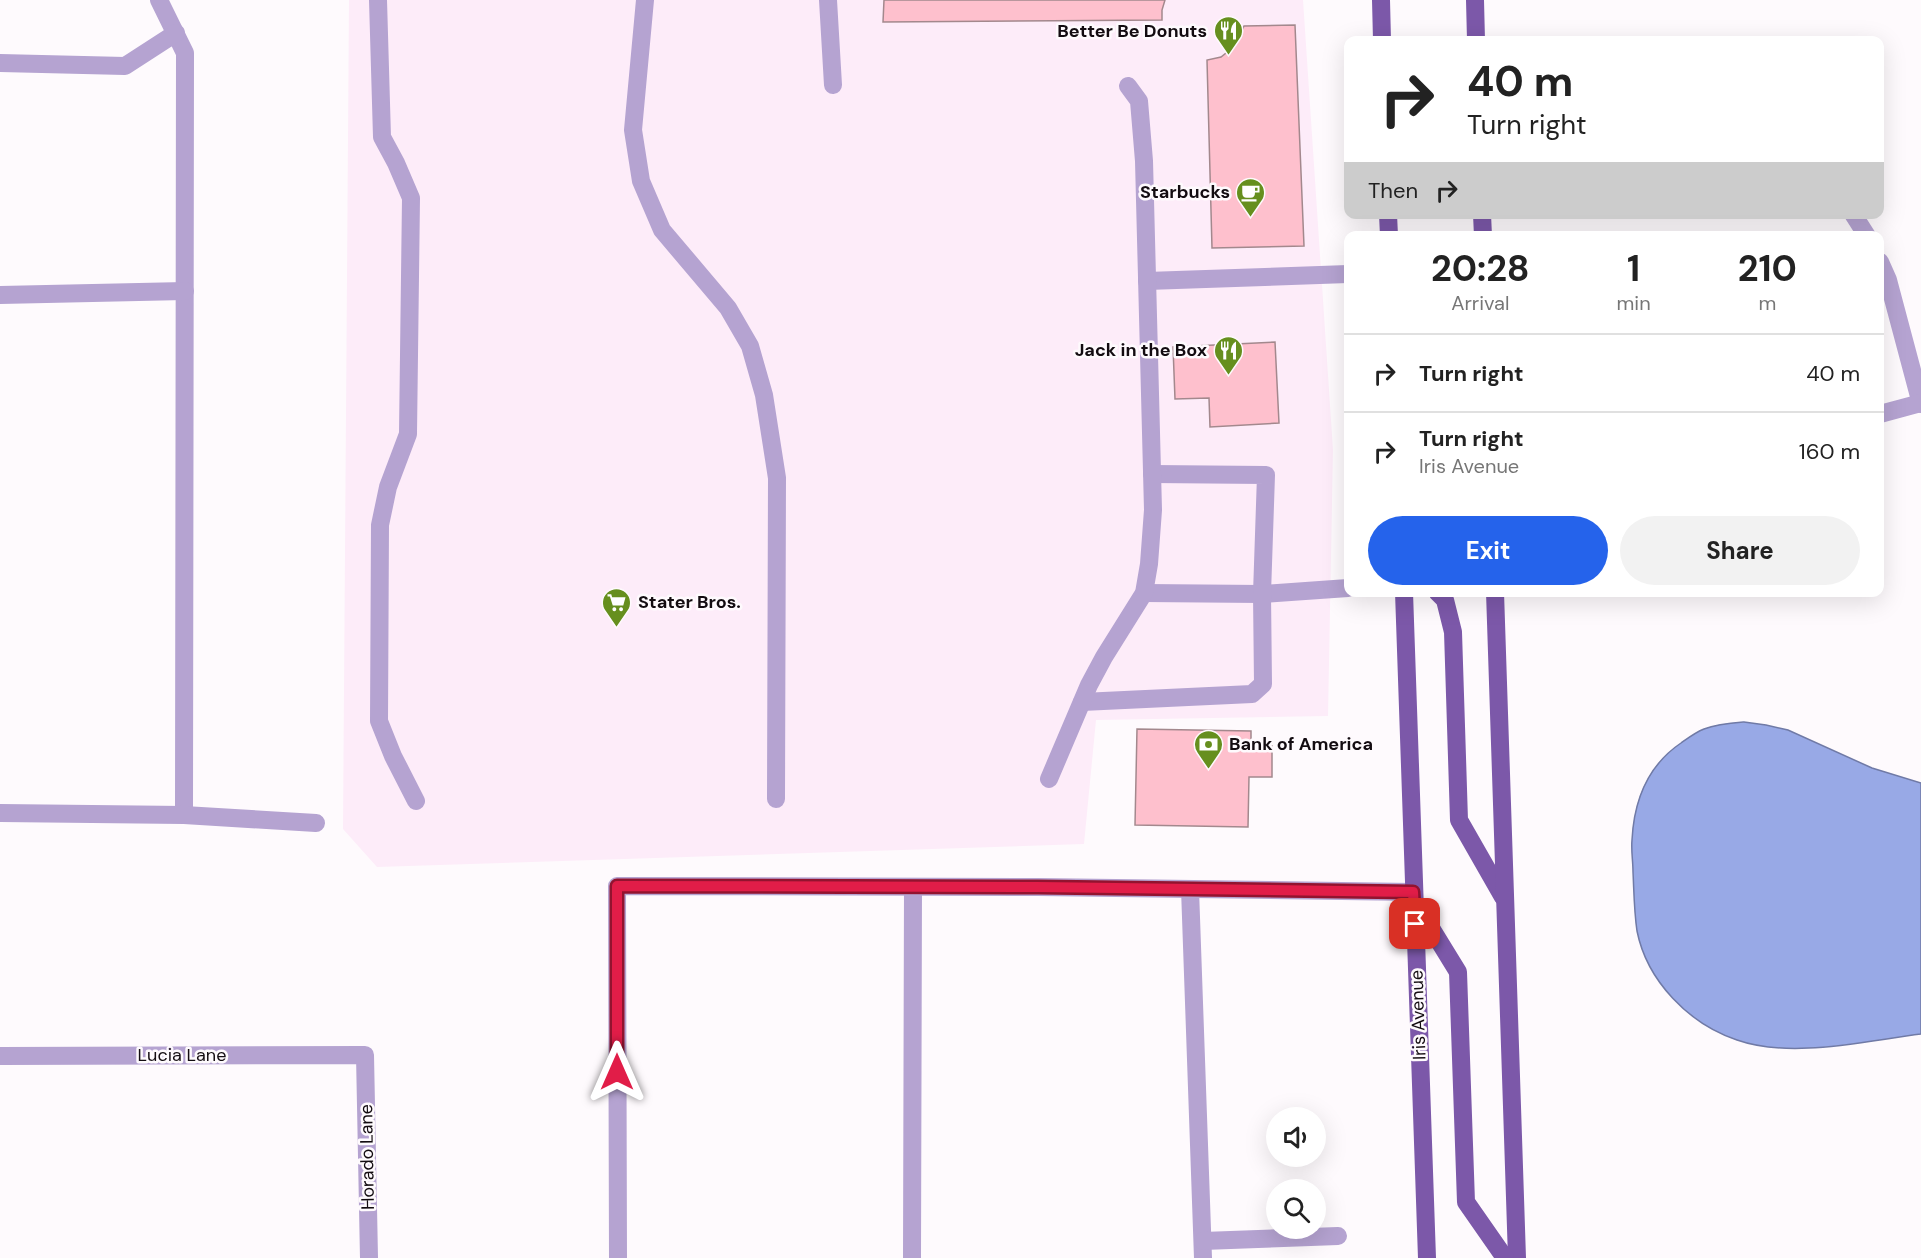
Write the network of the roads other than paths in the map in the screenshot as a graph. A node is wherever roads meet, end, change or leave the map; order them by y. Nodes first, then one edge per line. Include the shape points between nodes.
1 (159, 0) edge
2 (378, 0) edge
3 (645, 0) edge
4 (828, 0) edge
5 (1381, 0) edge
6 (1475, 0) edge
7 (176, 33) junction
8 (1382, 36) edge
9 (1476, 36) edge
10 (0, 63) edge
11 (832, 85) dead end
12 (1128, 86) dead end
13 (1884, 271) edge
14 (1344, 274) edge
15 (1147, 281) junction
16 (185, 291) junction
17 (0, 295) edge
18 (1921, 404) edge
19 (1884, 413) edge
20 (1152, 474) junction
21 (1344, 588) edge
22 (1144, 593) junction
23 (1262, 594) junction
24 (1404, 597) edge
25 (1442, 597) edge
26 (1495, 597) edge
27 (1082, 702) junction
28 (1049, 779) dead end
29 (776, 799) dead end
30 (416, 801) dead end
31 (0, 813) edge
32 (184, 816) junction
33 (316, 823) dead end
34 (913, 887) junction
35 (1190, 889) junction
36 (1414, 896) junction
37 (1505, 902) junction
38 (364, 1055) joint
39 (0, 1056) edge
40 (1338, 1236) dead end
41 (1203, 1250) edge
42 (369, 1258) edge
43 (618, 1258) edge
44 (912, 1258) edge
45 (1427, 1258) edge
46 (1505, 1258) edge
47 (1516, 1258) edge

1 - 7 street
2 - 30 street via 382,137 411,198 408,434 388,487 380,525 379,722
3 - 29 street via 633,130 641,181 662,230 728,308 750,346 764,395 777,478
4 - 11 street
5 - 8 main road
6 - 9 main road
7 - 10 street via 125,66
7 - 16 street via 185,52
12 - 15 street via 1139,101
13 - 18 street
14 - 15 street
15 - 20 street
16 - 17 street
16 - 32 street
18 - 19 street
20 - 22 street via 1153,510
20 - 23 street via 1266,475
21 - 23 street
22 - 23 street
22 - 27 street via 1104,657
23 - 27 street via 1263,684 1252,694
24 - 36 main road, Iris Avenue
25 - 37 main road via 1453,632 1459,820
26 - 37 main road
27 - 28 street
31 - 32 street
32 - 33 street
34 - 35 street
34 - 43 street via 617,886
34 - 44 street
35 - 36 street
35 - 41 street
36 - 45 main road, Iris Avenue
36 - 46 main road via 1458,972 1466,1202
37 - 47 main road
38 - 39 street, Lucia Lane
38 - 42 street, Horado Lane
40 - 41 street

